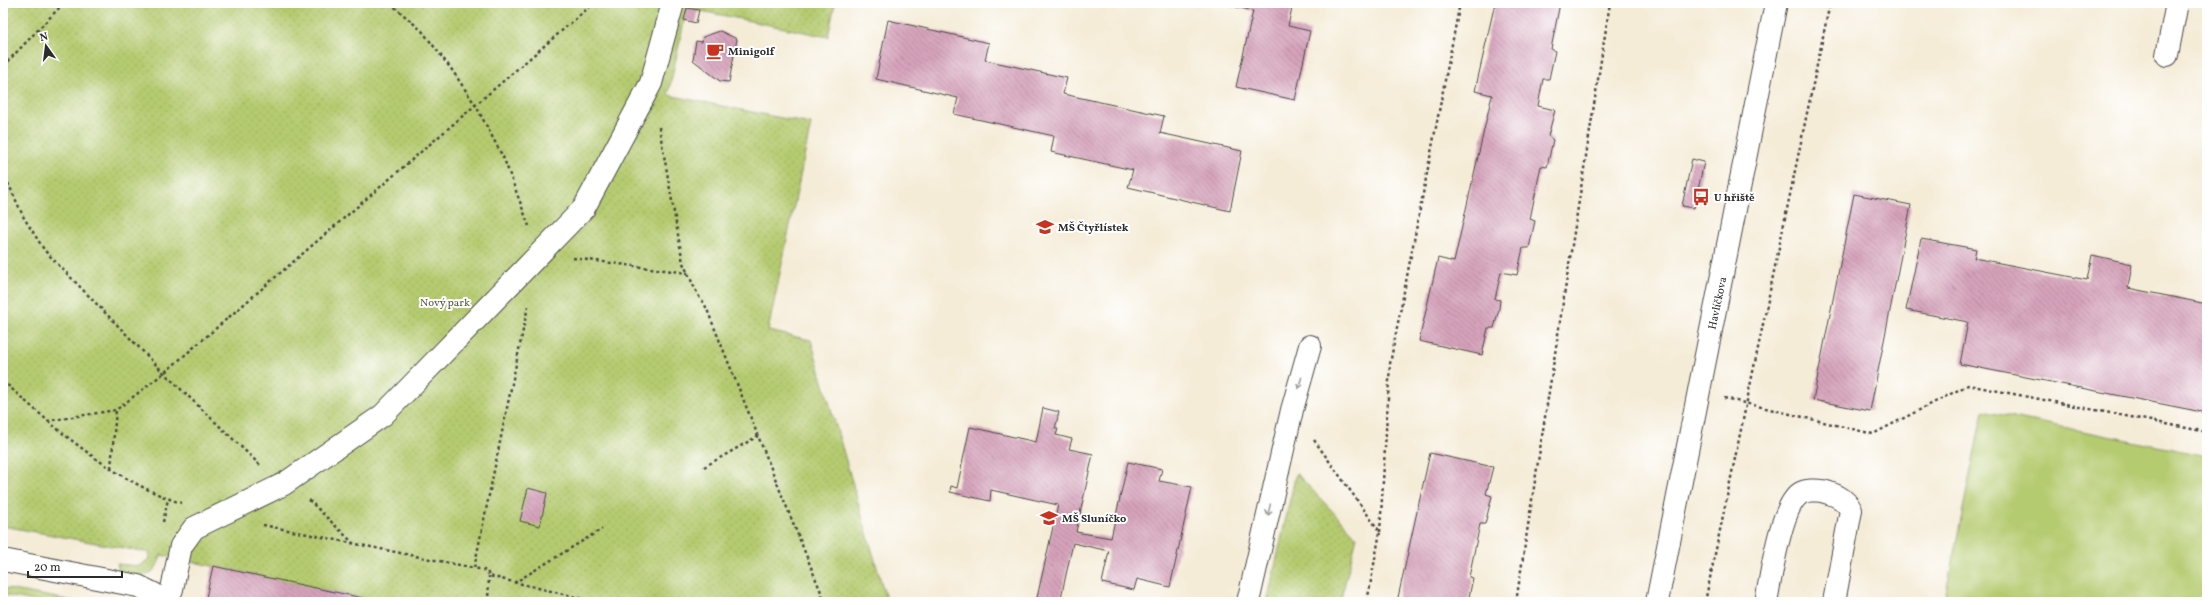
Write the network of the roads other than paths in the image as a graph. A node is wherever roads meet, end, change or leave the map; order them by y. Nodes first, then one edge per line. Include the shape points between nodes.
1 (673, 3) edge
2 (1776, 3) edge
3 (2177, 3) edge
4 (2167, 55) dead end
5 (1310, 346) dead end
6 (3, 560) edge
7 (163, 598) edge
8 (1248, 602) edge
9 (1657, 602) edge
10 (1766, 602) edge
11 (1834, 602) edge

1 - 7 street via 651,83 584,208 383,415 284,484 194,528 181,546 172,589
2 - 9 street, Havlíčkova
3 - 4 street
5 -> 8 street via 1292,410
6 - 7 street
10 - 11 street via 1783,519 1792,502 1801,493 1816,490 1833,494 1847,502 1851,510

